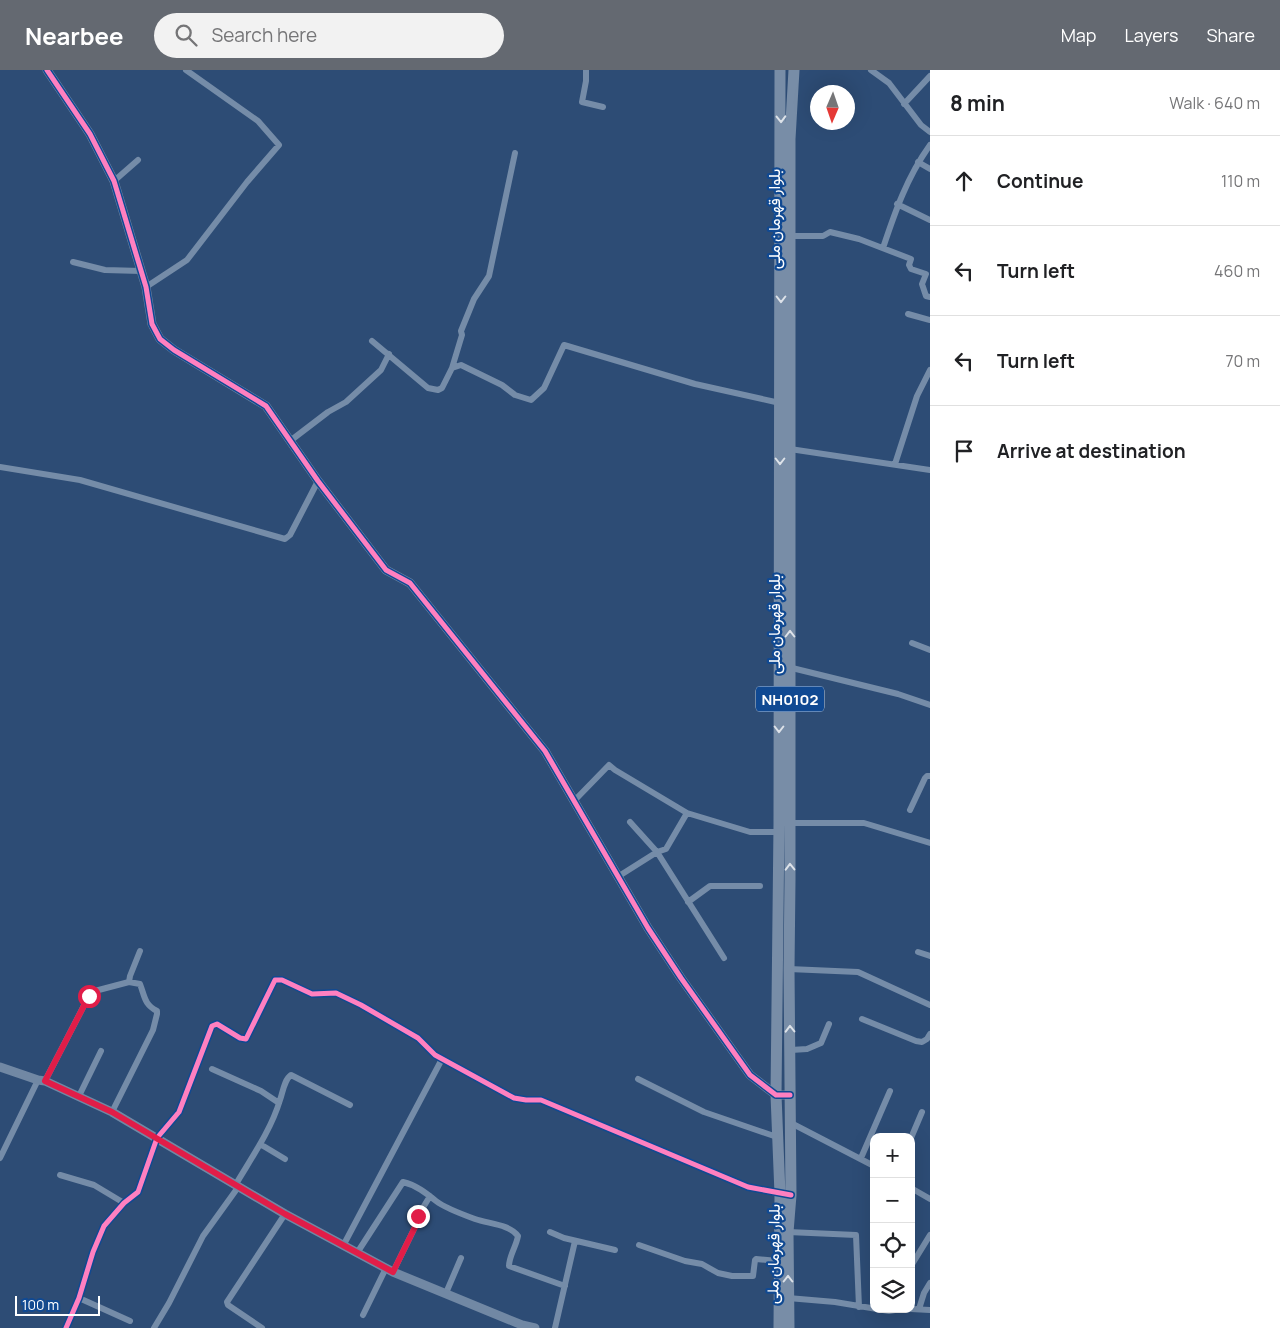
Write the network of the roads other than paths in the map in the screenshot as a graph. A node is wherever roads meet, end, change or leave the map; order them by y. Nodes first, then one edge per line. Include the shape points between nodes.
1 (47, 70) edge
2 (186, 70) edge
3 (586, 70) edge
4 (780, 70) edge
5 (794, 70) edge
6 (871, 70) edge
7 (929, 78) edge
8 (904, 104) junction
9 (603, 107) dead end
10 (930, 132) edge
11 (930, 146) edge
12 (515, 153) dead end
13 (138, 160) dead end
14 (918, 162) junction
15 (930, 169) edge
16 (114, 181) junction
17 (897, 204) junction
18 (930, 220) edge
19 (790, 236) junction
20 (884, 248) junction
21 (73, 262) dead end
22 (141, 271) junction
23 (146, 287) junction
24 (930, 297) edge
25 (908, 314) dead end
26 (930, 320) edge
27 (372, 341) dead end
28 (389, 354) junction
29 (452, 368) junction
30 (930, 370) edge
31 (780, 403) junction
32 (290, 441) junction
33 (790, 449) junction
34 (895, 464) junction
35 (0, 466) edge
36 (930, 470) edge
37 (318, 481) junction
38 (912, 643) dead end
39 (930, 650) edge
40 (784, 666) junction
41 (930, 705) edge
42 (930, 776) edge
43 (574, 800) junction
44 (910, 810) dead end
45 (687, 813) junction
46 (630, 822) dead end
47 (782, 826) junction
48 (930, 843) edge
49 (657, 852) junction
50 (619, 876) junction
51 (760, 886) dead end
52 (688, 902) junction
53 (140, 951) dead end
54 (918, 952) dead end
55 (930, 956) edge
56 (724, 958) dead end
57 (789, 969) junction
58 (129, 982) junction
59 (930, 1004) edge
60 (862, 1019) dead end
61 (829, 1024) dead end
62 (930, 1034) edge
63 (791, 1050) junction
64 (101, 1051) dead end
65 (442, 1059) junction
66 (0, 1067) edge
67 (212, 1069) dead end
68 (638, 1079) dead end
69 (42, 1081) junction
70 (890, 1091) dead end
71 (776, 1095) junction
72 (790, 1095) junction
73 (80, 1096) junction
74 (279, 1103) junction
75 (350, 1105) dead end
76 (112, 1112) junction
77 (922, 1112) dead end
78 (791, 1122) junction
79 (913, 1133) edge
80 (777, 1137) junction
81 (157, 1138) junction
82 (260, 1144) junction
83 (0, 1158) edge
84 (861, 1158) junction
85 (285, 1159) dead end
86 (870, 1164) edge
87 (60, 1175) dead end
88 (237, 1185) junction
89 (915, 1190) edge
90 (785, 1195) junction
91 (430, 1196) junction
92 (930, 1199) edge
93 (124, 1203) junction
94 (285, 1214) junction
95 (550, 1232) dead end
96 (788, 1232) junction
97 (930, 1235) edge
98 (575, 1241) junction
99 (343, 1246) junction
100 (638, 1246) dead end
101 (616, 1250) dead end
102 (357, 1253) junction
103 (461, 1258) dead end
104 (915, 1259) edge
105 (778, 1261) junction
106 (390, 1270) junction
107 (930, 1283) edge
108 (565, 1286) junction
109 (446, 1293) junction
110 (79, 1298) junction
111 (788, 1298) junction
112 (858, 1307) junction
113 (870, 1308) edge
114 (915, 1309) edge
115 (919, 1309) junction
116 (930, 1310) edge
117 (363, 1315) dead end
118 (130, 1321) dead end
119 (66, 1328) edge
120 (154, 1328) edge
121 (262, 1328) edge
122 (535, 1328) edge
123 (555, 1328) edge
124 (779, 1328) edge
125 (789, 1328) edge

1 - 16 street via 90,134
2 - 23 street via 258,121 279,145 187,260
3 - 9 street via 582,102
4 -> 31 highway, بلوار قهرمان ملی / NH0102
5 - 19 highway, بلوار قهرمان ملی / NH0102
6 - 8 street via 889,84
7 - 8 street
8 - 10 street via 921,126
11 - 14 street
12 - 29 street via 488,276 461,331
13 - 16 street
14 - 15 street
14 - 17 street
16 - 22 street
17 - 18 street
17 - 20 street
19 - 20 street via 823,236 830,232
19 - 33 highway, بلوار قهرمان ملی / NH0102
20 - 24 street via 911,259 911,269 926,274 922,284 926,296
21 - 22 street via 105,270
22 - 23 street
23 - 32 street via 152,324 160,339 266,406
25 - 26 street
27 - 28 street
28 - 29 street via 428,388 442,388
28 - 32 street via 381,370 346,402
29 - 31 street via 461,365 515,395 531,400 544,388 564,346 695,384
30 - 34 street via 917,396
31 -> 40 highway, بلوار قهرمان ملی / NH0102
32 - 37 street
33 - 34 street
40 -> 33 highway, بلوار قهرمان ملی / NH0102
34 - 36 street
35 - 37 street via 80,480 285,539 290,536
37 - 43 street via 386,570 410,583 545,751
38 - 39 street
40 - 41 street
40 - 47 highway, بلوار قهرمان ملی / NH0102
42 - 44 street via 925,778
43 - 45 street via 609,765
43 - 50 street
45 - 47 street via 750,832
45 - 49 street via 666,849
46 - 49 street
47 - 48 street via 864,823
57 -> 47 highway, بلوار قهرمان ملی / NH0102 via 790,880
47 - 71 highway, بلوار قهرمان ملی / NH0102
49 - 50 street
49 - 52 street
50 - 71 street via 648,928 750,1075
51 - 52 street via 710,886
52 - 56 street
53 - 58 street
54 - 55 street
57 - 59 street via 858,972
63 -> 57 highway, بلوار قهرمان ملی / NH0102
58 - 69 street via 91,992
58 - 76 street via 140,984 148,1006 157,1014 153,1030
60 - 62 street via 916,1041 927,1040
61 - 63 street via 821,1043 807,1049
63 - 72 highway, بلوار قهرمان ملی / NH0102
64 - 73 street
65 - 81 street via 418,1038 362,1005 336,993 312,994 275,980 246,1039 217,1024 212,1026 179,1112
65 - 90 street via 514,1098 541,1100 748,1188
65 - 99 street
66 - 69 street
67 - 74 street via 261,1091
68 - 80 street via 704,1112
69 - 73 street
69 - 83 street
70 - 84 street
71 - 72 street
71 - 80 highway, بلوار قهرمان ملی / NH0102
72 - 78 highway, بلوار قهرمان ملی / NH0102
73 - 76 street
74 - 75 street via 291,1075
74 - 82 street
76 - 81 street
77 - 79 street
78 - 84 street
78 - 90 highway, بلوار قهرمان ملی / NH0102
80 - 90 highway, بلوار قهرمان ملی / NH0102
81 - 88 street
81 - 93 street via 138,1192
82 - 85 street
82 - 88 street
84 - 86 street
87 - 93 street via 94,1185
88 - 94 street
88 - 120 street via 203,1236
89 - 92 street
90 - 96 highway, بلوار قهرمان ملی / NH0102
90 - 105 highway, بلوار قهرمان ملی / NH0102
91 - 102 street via 402,1182
91 - 106 street
91 - 108 street via 440,1204 514,1232 518,1236 509,1266
93 - 110 street via 104,1226
94 - 99 street
94 - 121 street via 228,1302
95 - 98 street
111 -> 96 highway, بلوار قهرمان ملی / NH0102
96 - 112 street via 856,1235
97 - 104 street
98 - 101 street
98 - 108 street
99 - 102 street
100 - 105 street via 732,1276 753,1276 756,1259
102 - 106 street
103 - 109 street
105 - 124 highway, بلوار قهرمان ملی / NH0102
106 - 109 street
106 - 117 street
107 - 115 street
108 - 123 street
109 - 122 street
110 - 118 street
110 - 119 street
111 - 112 street
111 - 125 highway, بلوار قهرمان ملی / NH0102
112 - 113 street
114 - 115 street
115 - 116 street

